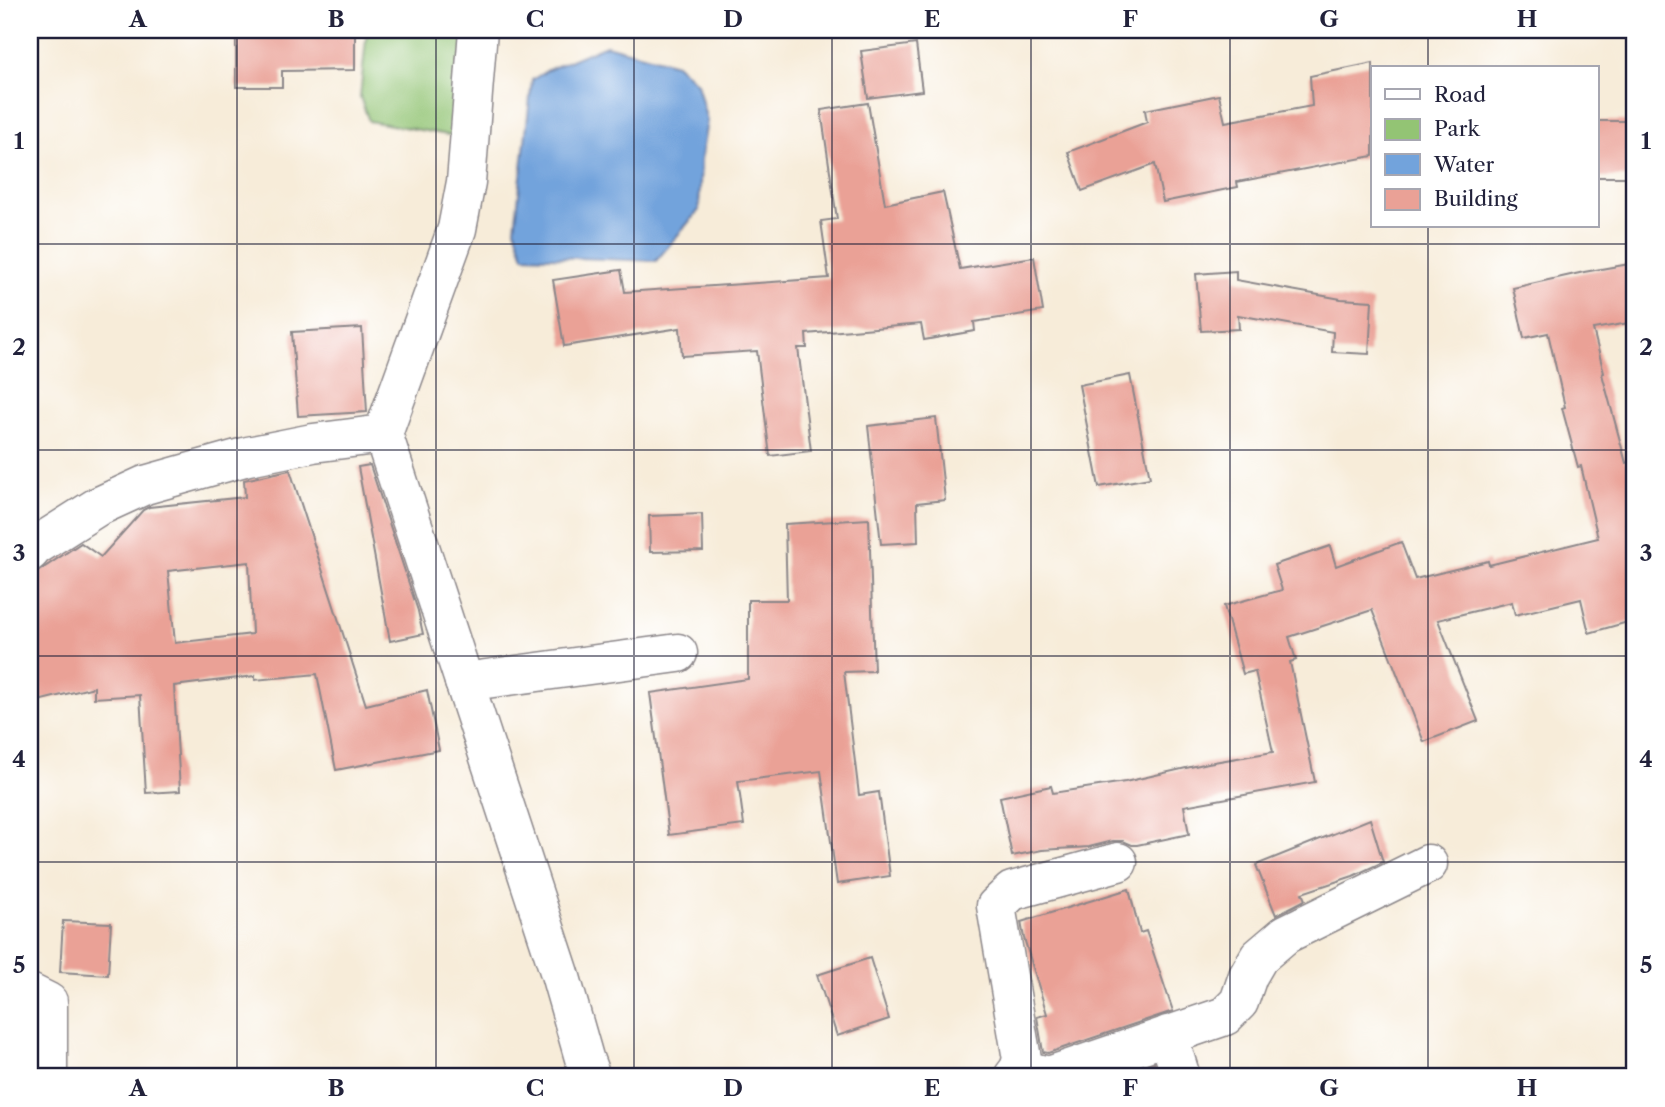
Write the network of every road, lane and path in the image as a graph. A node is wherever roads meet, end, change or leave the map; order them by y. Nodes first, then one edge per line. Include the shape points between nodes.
1 (478, 30) edge
2 (383, 434) junction
3 (30, 552) edge
4 (678, 653) dead end
5 (464, 682) junction
6 (1118, 862) dead end
7 (1428, 864) dead end
8 (30, 993) edge
9 (1168, 1035) junction
10 (1016, 1073) edge
11 (48, 1077) edge
12 (591, 1077) edge
13 (1181, 1077) edge

1 - 2 street via 466,182 457,229
2 - 3 street via 248,456 145,485 97,507
2 - 5 street
4 - 5 street
5 - 12 street
6 - 10 street via 1012,891 996,906 1021,1059
7 - 9 street via 1286,934 1259,957 1239,1002 1225,1016
8 - 11 street via 48,1002
9 - 10 street via 1049,1076
9 - 13 street

